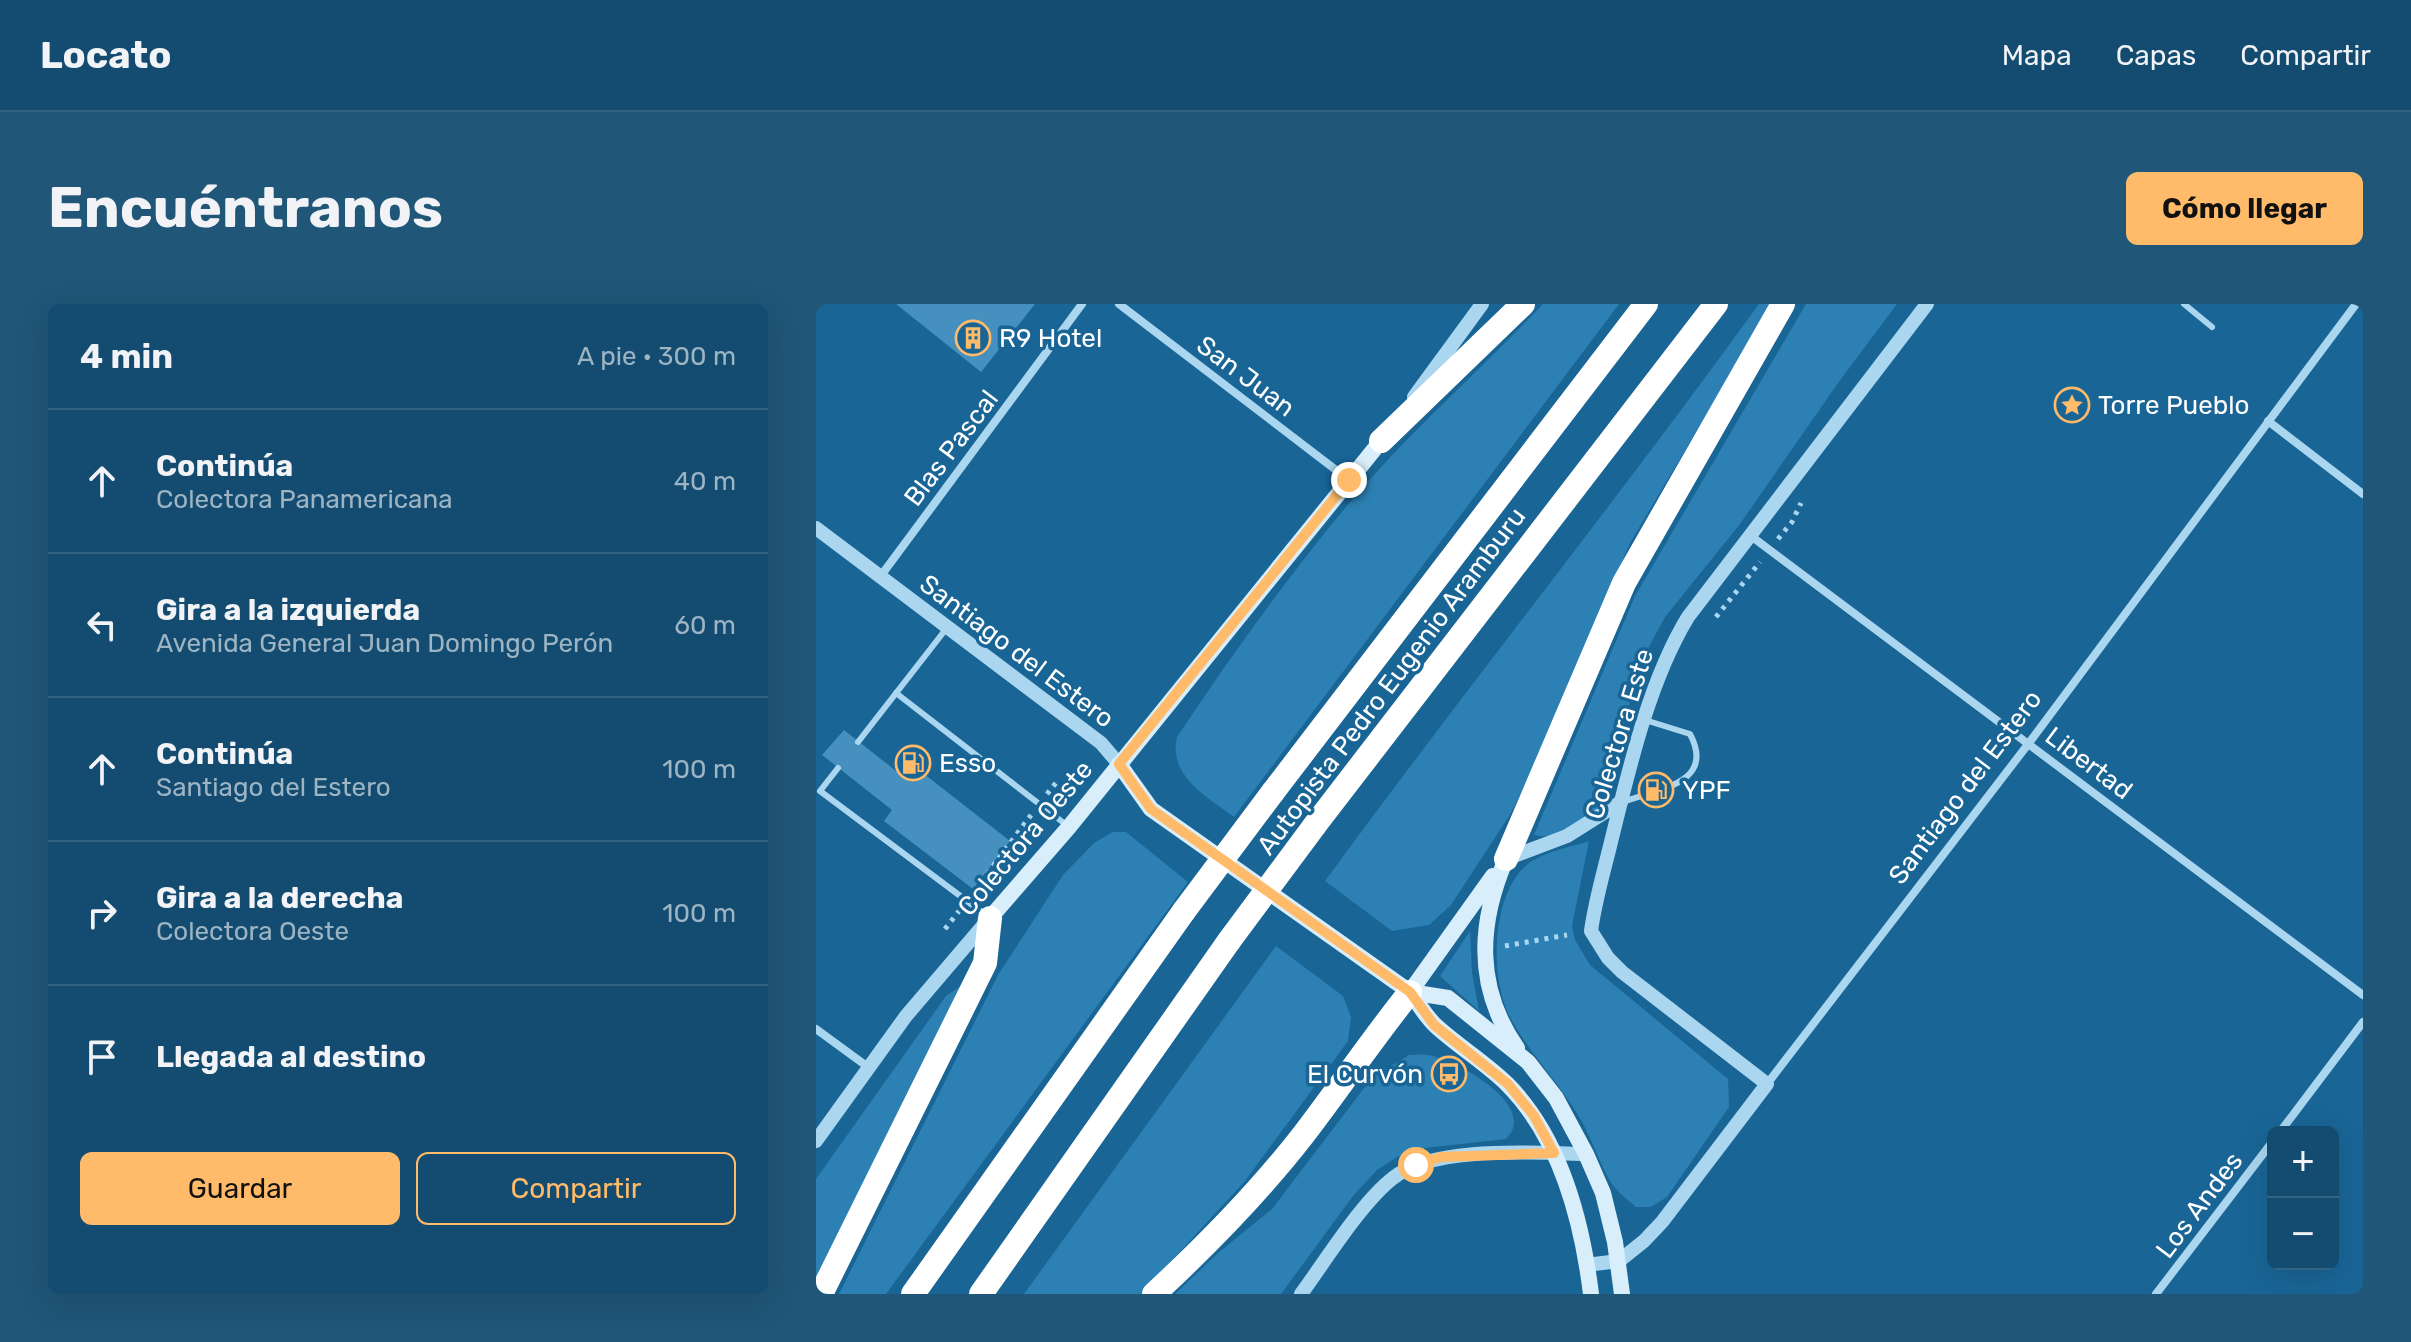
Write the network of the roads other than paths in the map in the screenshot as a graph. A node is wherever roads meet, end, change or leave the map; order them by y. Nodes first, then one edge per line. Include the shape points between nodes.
1 (1082, 304) edge
2 (1119, 304) edge
3 (1482, 304) edge
4 (1523, 304) edge
5 (1646, 304) edge
6 (1716, 304) edge
7 (1783, 304) edge
8 (1927, 304) edge
9 (2184, 304) edge
10 (2356, 304) edge
11 (2212, 327) dead end
12 (2268, 421) junction
13 (1381, 441) junction
14 (1349, 480) junction
15 (2363, 494) edge
16 (816, 528) edge
17 (1751, 536) junction
18 (880, 577) junction
19 (948, 626) junction
20 (896, 693) junction
21 (1645, 720) junction
22 (858, 742) dead end
23 (2029, 743) junction
24 (1119, 764) junction
25 (838, 768) dead end
26 (1621, 802) junction
27 (1069, 827) junction
28 (1506, 859) junction
29 (990, 918) junction
30 (1410, 992) junction
31 (2363, 995) edge
32 (2363, 1022) edge
33 (816, 1029) edge
34 (1528, 1062) junction
35 (868, 1067) junction
36 (1767, 1084) junction
37 (2285, 1126) edge
38 (816, 1141) edge
39 (2267, 1149) edge
40 (1554, 1153) junction
41 (1586, 1154) junction
42 (1619, 1261) junction
43 (1586, 1265) junction
44 (821, 1294) edge
45 (913, 1294) edge
46 (981, 1294) edge
47 (1154, 1294) edge
48 (1301, 1294) edge
49 (1591, 1294) edge
50 (1622, 1294) edge
51 (2156, 1294) edge

1 - 18 street, Blas Pascal
2 - 14 street, San Juan
3 - 13 street, Colectora Oeste
4 - 13 highway
5 - 45 highway, Autopista Pedro Eugenio Aramburu, bridge via 1184,911
6 - 46 highway, Autopista Pedro Eugenio Aramburu, bridge via 1315,825
7 - 28 highway via 1624,583
8 - 17 street, Colectora Este
9 - 11 lane
10 - 12 street, Santiago del Estero
12 - 15 street
12 - 23 street, Santiago del Estero
13 - 14 main road, Colectora Oeste
14 - 24 main road, Colectora Oeste
16 - 18 street, Santiago del Estero
17 - 21 street, Colectora Este via 1672,644
17 - 23 street, Libertad
18 - 19 street, Santiago del Estero
19 - 20 lane
19 - 24 street, Santiago del Estero via 1101,743
20 - 22 lane
20 - 27 lane
21 - 26 street, Colectora Este
21 - 26 lane via 1690,734 1698,749 1697,763 1685,780
23 - 31 street, Libertad
23 - 36 street, Santiago del Estero
24 - 27 main road, Colectora Oeste
24 - 30 main road, Santiago del Estero via 1151,809
25 - 29 lane via 820,791
26 - 28 street via 1567,836
26 - 36 street, Colectora Este via 1591,931 1622,972
27 - 29 main road, Colectora Oeste
28 - 30 main road
28 - 34 main road via 1486,918 1487,980 1503,1023
29 - 35 street, Colectora Oeste
29 - 44 highway via 985,963
30 - 34 main road via 1448,998
30 - 40 main road via 1434,1025 1508,1084
30 - 47 highway via 1260,1188
32 - 37 street
33 - 35 street
34 - 41 main road via 1556,1098
35 - 38 street, Colectora Oeste
36 - 42 street, Santiago del Estero via 1662,1222
39 - 51 street, Los Andes
40 - 41 street
40 - 43 main road
40 - 48 street via 1441,1157 1396,1175
41 - 42 main road via 1603,1193
42 - 43 street
42 - 50 main road
43 - 49 main road

